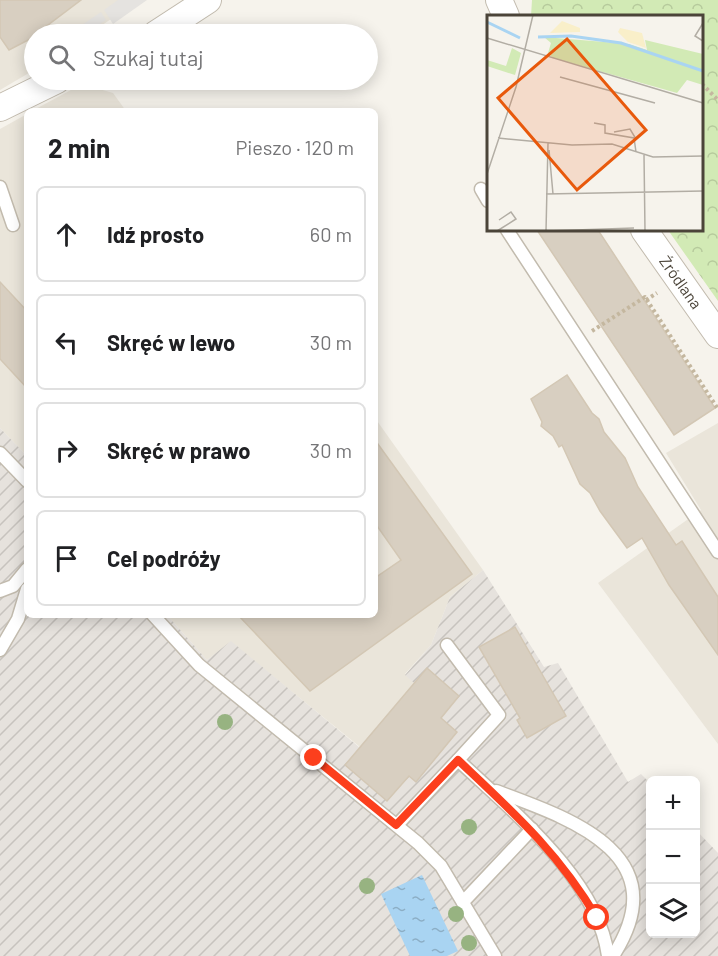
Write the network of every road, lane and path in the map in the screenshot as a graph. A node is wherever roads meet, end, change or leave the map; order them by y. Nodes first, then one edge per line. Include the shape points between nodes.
1 (208, 0) edge
2 (498, 0) edge
3 (506, 15) edge
4 (171, 24) edge
5 (703, 85) edge
6 (37, 90) edge
7 (718, 100) edge
8 (0, 108) edge
9 (0, 187) edge
10 (481, 189) dead end
11 (487, 198) edge
12 (13, 225) dead end
13 (508, 231) edge
14 (645, 231) edge
15 (657, 293) dead end
16 (646, 300) junction
17 (718, 335) edge
18 (579, 339) junction
19 (718, 409) edge
20 (0, 453) edge
21 (24, 478) edge
22 (718, 552) edge
23 (24, 573) edge
24 (0, 591) edge
25 (24, 599) edge
26 (156, 618) edge
27 (447, 645) dead end
28 (0, 650) edge
29 (458, 760) junction
30 (489, 789) junction
31 (396, 825) junction
32 (532, 829) junction
33 (463, 902) junction
34 (495, 956) edge
35 (610, 956) edge

1 - 4 street
2 - 3 street
5 - 7 path
6 - 8 street
9 - 12 lane
10 - 11 lane
13 - 18 lane
14 - 17 street, Źródlana
15 - 16 path
16 - 18 path via 645,297
16 - 19 path
18 - 22 lane
20 - 21 lane
23 - 24 lane via 13,586
25 - 28 lane via 18,619
26 - 31 lane via 199,665
27 - 29 lane via 499,716
29 - 30 lane
29 - 31 lane
30 - 32 lane
30 - 35 lane via 562,815 591,831 614,852 632,886 633,906 627,934
31 - 33 lane via 441,866
32 - 33 lane
32 - 35 lane via 583,893 606,939
33 - 34 lane

